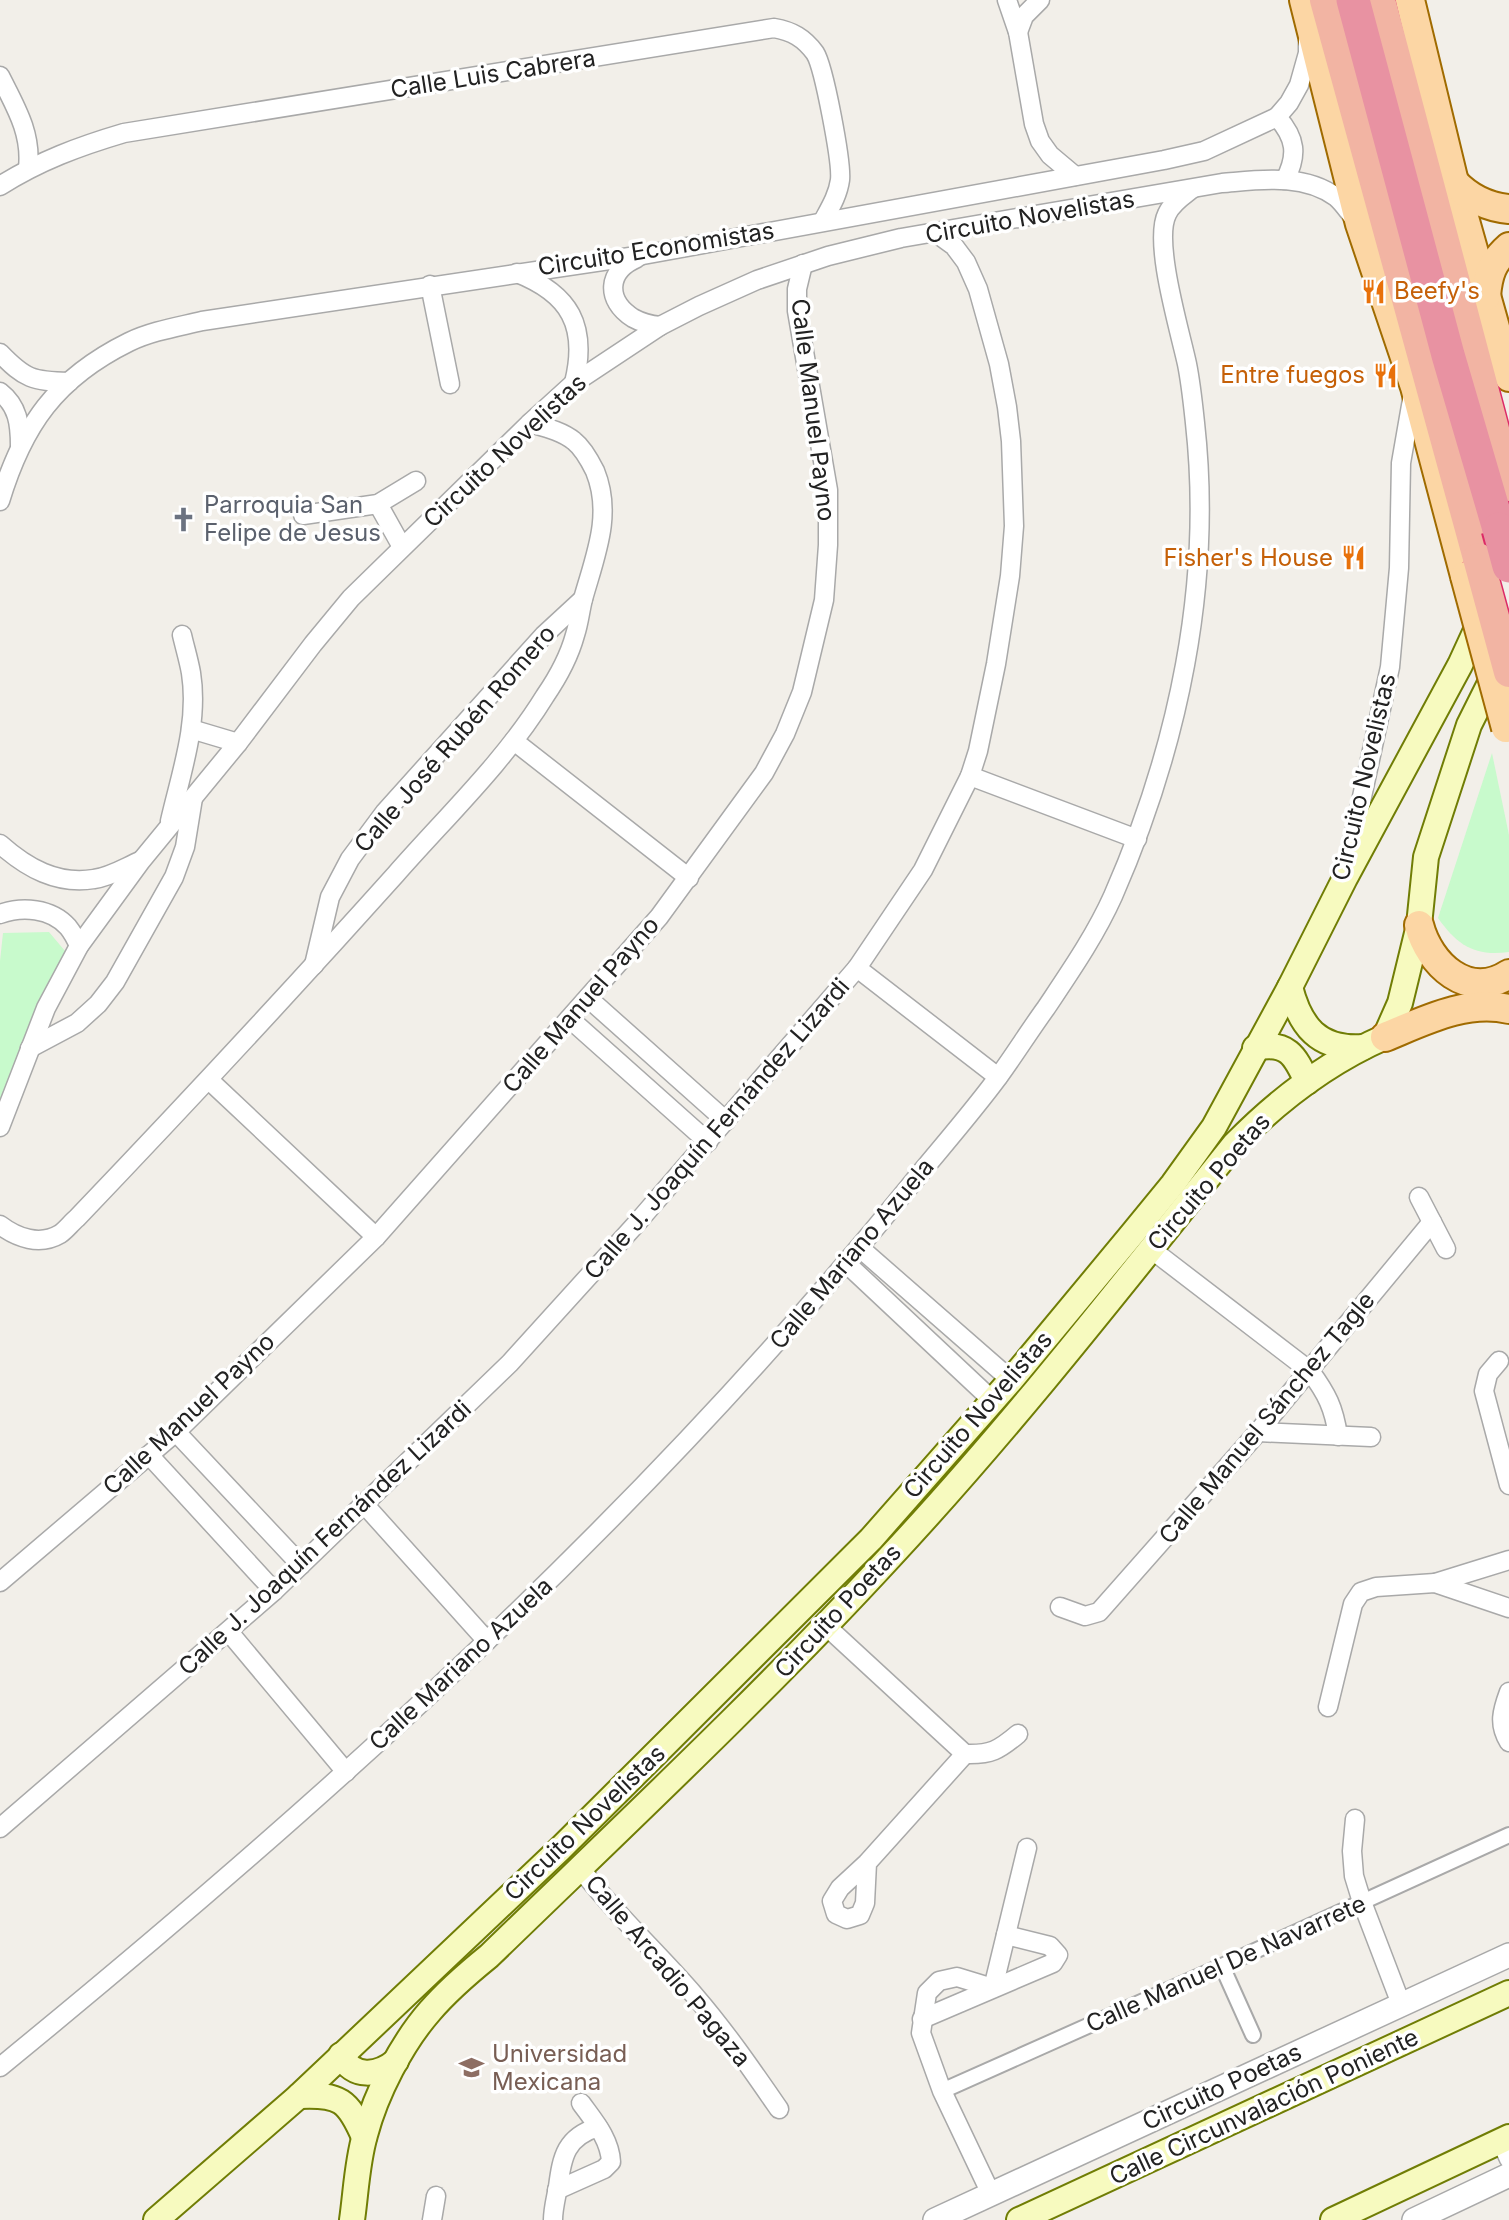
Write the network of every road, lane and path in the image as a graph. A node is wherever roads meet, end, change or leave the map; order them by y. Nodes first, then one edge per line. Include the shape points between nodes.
1 (1007, 0) edge
2 (1040, 0) edge
3 (1353, 0) edge
4 (1380, 0) edge
5 (1410, 0) edge
6 (1313, 5) edge
7 (1018, 32) junction
8 (0, 76) edge
9 (1277, 117) junction
10 (28, 168) junction
11 (1075, 176) junction
12 (1285, 180) junction
13 (1454, 182) junction
14 (0, 186) edge
15 (1192, 189) junction
16 (1509, 209) edge
17 (823, 221) junction
18 (1360, 224) junction
19 (936, 233) junction
20 (1509, 247) edge
21 (643, 255) junction
22 (803, 264) junction
23 (515, 273) junction
24 (430, 285) junction
25 (1486, 299) junction
26 (660, 326) junction
27 (0, 353) edge
28 (1509, 377) edge
29 (69, 382) junction
30 (574, 383) junction
31 (450, 384) dead end
32 (1415, 387) junction
33 (0, 392) edge
34 (530, 423) junction
35 (20, 446) junction
36 (416, 481) dead end
37 (1509, 486) edge
38 (0, 501) edge
39 (378, 504) junction
40 (303, 515) dead end
41 (1504, 544) edge
42 (402, 547) junction
43 (1484, 567) edge
44 (583, 599) junction
45 (182, 635) dead end
46 (1509, 643) edge
47 (1509, 673) edge
48 (191, 729) junction
49 (1508, 735) edge
50 (514, 741) junction
51 (238, 743) junction
52 (970, 776) junction
53 (193, 797) junction
54 (169, 825) junction
55 (1137, 839) junction
56 (0, 844) edge
57 (141, 861) junction
58 (1345, 877) junction
59 (689, 878) junction
60 (0, 914) edge
61 (1419, 925) junction
62 (79, 946) junction
63 (313, 966) junction
64 (857, 968) junction
65 (1509, 974) edge
66 (1290, 986) junction
67 (589, 998) junction
68 (1509, 1009) edge
69 (570, 1019) junction
70 (1374, 1042) junction
71 (30, 1048) junction
72 (1255, 1048) junction
73 (998, 1077) junction
74 (209, 1080) junction
75 (1307, 1082) junction
76 (726, 1121) junction
77 (0, 1127) edge
78 (708, 1142) junction
79 (1419, 1197) dead end
80 (1432, 1222) junction
81 (0, 1225) edge
82 (376, 1237) junction
83 (860, 1248) junction
84 (1151, 1249) junction
85 (1446, 1249) dead end
86 (847, 1264) junction
87 (1500, 1361) dead end
88 (1310, 1371) junction
89 (1011, 1380) junction
90 (992, 1400) junction
91 (176, 1432) junction
92 (1258, 1433) junction
93 (1338, 1436) junction
94 (1371, 1437) dead end
95 (149, 1455) junction
96 (1509, 1485) edge
97 (364, 1504) junction
98 (1509, 1560) edge
99 (301, 1565) junction
100 (0, 1582) edge
101 (1435, 1583) junction
102 (274, 1591) junction
103 (1060, 1607) dead end
104 (1509, 1608) edge
105 (825, 1625) junction
106 (229, 1632) junction
107 (487, 1641) junction
108 (1509, 1692) edge
109 (1328, 1707) dead end
110 (1018, 1734) dead end
111 (1509, 1742) edge
112 (974, 1754) junction
113 (346, 1772) junction
114 (1355, 1819) dead end
115 (0, 1829) edge
116 (1509, 1835) edge
117 (1027, 1848) dead end
118 (867, 1863) junction
119 (580, 1868) junction
120 (1362, 1902) junction
121 (1006, 1935) junction
122 (1509, 1955) edge
123 (1222, 1966) junction
124 (993, 1988) junction
125 (1509, 1993) edge
126 (1401, 2004) junction
127 (922, 2019) junction
128 (1252, 2035) dead end
129 (341, 2055) junction
130 (396, 2061) junction
131 (0, 2067) edge
132 (942, 2091) junction
133 (299, 2096) junction
134 (582, 2103) dead end
135 (779, 2109) dead end
136 (598, 2127) junction
137 (364, 2137) junction
138 (1506, 2146) edge
139 (1054, 2165) junction
140 (1509, 2175) edge
141 (557, 2190) junction
142 (991, 2194) junction
143 (436, 2196) dead end
144 (1070, 2197) junction
145 (156, 2220) edge
146 (357, 2220) edge
147 (432, 2220) edge
148 (553, 2220) edge
149 (935, 2220) edge
150 (1019, 2220) edge
151 (1333, 2220) edge
152 (1414, 2220) edge

1 - 7 street
2 - 7 street via 1024,16
3 - 41 highway
4 - 37 highway
5 - 13 main road
6 - 9 street, Circuito Economistas via 1299,85
6 - 18 main road
6 - 43 highway
7 - 11 street via 1040,141
8 - 10 street via 23,122 30,154
9 - 11 street, Circuito Economistas via 1204,151
9 - 12 street via 1293,145 1293,166
10 - 14 street, Calle Luis Cabrera
10 - 17 street, Calle Luis Cabrera via 124,132 774,28 791,31 804,40 822,69 840,168 837,191
11 - 17 street, Circuito Economistas
12 - 15 street, Circuito Novelistas
12 - 18 street, Circuito Novelistas via 1323,189
13 - 16 main road via 1478,201
13 - 25 main road
15 - 19 street, Circuito Novelistas
15 - 55 street, Calle Mariano Azuela via 1166,215 1161,236 1196,428 1201,527 1197,577 1176,705
17 - 21 street, Circuito Economistas
18 - 32 main road
19 - 22 street, Circuito Novelistas via 865,245
19 - 52 street, Calle J. Joaquín Fernández Lizardi via 954,246 978,289 999,364 1011,441 1014,526 1010,576
20 - 25 main road via 1488,274
21 - 23 street, Circuito Economistas
21 - 26 street via 618,272 613,292 635,319
22 - 26 street, Circuito Novelistas via 757,280
22 - 59 street, Calle Manuel Payno via 797,311 828,490 824,600 802,692 785,734 764,773
23 - 24 street, Circuito Economistas
23 - 30 street via 551,290 570,314 580,349
24 - 29 street, Circuito Economistas via 173,327 130,342
24 - 31 street
25 - 28 main road
26 - 30 street, Circuito Novelistas
27 - 29 street via 24,376
29 - 35 street, Circuito Economistas via 38,415
30 - 34 street, Circuito Novelistas
32 - 43 main road
32 - 58 street, Circuito Novelistas via 1401,463 1399,568 1390,667
33 - 35 street via 15,410
34 - 42 street, Circuito Novelistas
34 - 44 street, Calle José Rubén Romero via 574,441 600,484 601,540
35 - 38 street, Circuito Economistas
36 - 39 street
39 - 40 street
39 - 42 street
41 - 43 highway, bridge
41 - 58 main road via 1460,665
42 - 51 street, Circuito Novelistas via 351,597
43 - 47 highway, bridge
43 - 49 main road, bridge
44 - 50 street, Calle José Rubén Romero via 565,662
44 - 63 street, Calle José Rubén Romero via 544,635 385,811 350,859 330,897
45 - 48 street via 191,673
46 - 61 main road via 1469,725 1426,857
48 - 51 street
48 - 54 street
50 - 59 street
50 - 63 street, Calle José Rubén Romero
51 - 53 street, Circuito Novelistas
52 - 55 street
52 - 64 street, Calle J. Joaquín Fernández Lizardi via 923,870
53 - 54 street, Circuito Novelistas
53 - 71 street via 185,847 174,877 116,982 77,1023
54 - 57 street, Circuito Novelistas
55 - 73 street, Calle Mariano Azuela via 1110,903 1074,966
56 - 57 street via 32,869 74,880 96,879
57 - 62 street, Circuito Novelistas
58 - 66 main road, Circuito Novelistas
59 - 67 street, Calle Manuel Payno
60 - 62 street via 29,910 56,916
61 - 65 main road via 1434,958 1456,977 1490,982
61 - 70 main road via 1400,1003
62 - 71 street, Circuito Novelistas
63 - 74 street, Calle José Rubén Romero
64 - 73 street
64 - 76 street, Calle J. Joaquín Fernández Lizardi
66 - 70 main road via 1300,1017 1324,1041 1342,1047
66 - 72 main road, Circuito Novelistas
67 - 69 street, Calle Manuel Payno
67 - 76 street
68 - 70 main road via 1479,1006 1456,1010
69 - 78 street
69 - 82 street, Calle Manuel Payno
70 - 75 main road, Circuito Poetas
71 - 77 street, Circuito Novelistas
72 - 75 main road via 1277,1046 1290,1053
72 - 89 main road, Circuito Novelistas via 1214,1127 1173,1184
73 - 83 street, Calle Mariano Azuela
74 - 81 street, Calle José Rubén Romero via 59,1235 34,1241 13,1235
74 - 82 street
75 - 84 main road, Circuito Poetas via 1234,1145
76 - 78 street, Calle J. Joaquín Fernández Lizardi
78 - 97 street, Calle J. Joaquín Fernández Lizardi via 510,1363
79 - 80 street
80 - 85 street
80 - 88 street, Calle Manuel Sánchez Tagle
82 - 91 street, Calle Manuel Payno
83 - 86 street, Calle Mariano Azuela
83 - 89 street
84 - 88 street
84 - 105 main road, Circuito Poetas via 1021,1410
86 - 90 street
86 - 107 street, Calle Mariano Azuela via 602,1529
87 - 96 street via 1488,1374 1484,1391
88 - 92 street, Calle Manuel Sánchez Tagle
88 - 93 street via 1325,1390
89 - 90 main road, Circuito Novelistas
90 - 129 main road, Circuito Novelistas via 871,1539 560,1849
91 - 95 street, Calle Manuel Payno
91 - 99 street
92 - 93 street
92 - 103 street, Calle Manuel Sánchez Tagle via 1099,1612 1085,1616
93 - 94 street
95 - 100 street, Calle Manuel Payno
95 - 102 street
97 - 99 street, Calle J. Joaquín Fernández Lizardi
97 - 107 street
98 - 101 street
99 - 102 street, Calle J. Joaquín Fernández Lizardi
101 - 104 street
101 - 109 street via 1361,1592 1353,1604
102 - 106 street, Calle J. Joaquín Fernández Lizardi
105 - 112 street
105 - 119 main road, Circuito Poetas
106 - 113 street
106 - 115 street, Calle J. Joaquín Fernández Lizardi
107 - 113 street, Calle Mariano Azuela
108 - 111 street via 1502,1710 1502,1732
110 - 112 street via 999,1749
112 - 118 street
113 - 131 street, Calle Mariano Azuela
114 - 120 street via 1354,1876
116 - 120 street, Calle Manuel De Navarrete
117 - 121 street
118 - 118 street via 860,1914 847,1919 836,1914 832,1901
119 - 130 main road, Circuito Poetas via 453,1986 428,2013
119 - 135 street, Calle Arcadio Pagaza via 726,2032
120 - 123 street, Calle Manuel De Navarrete
120 - 126 street
121 - 124 street
121 - 124 street via 1050,1946 1058,1955 1053,1963
122 - 126 street, Circuito Poetas
123 - 128 street
123 - 132 street, Calle Manuel De Navarrete
124 - 127 street
124 - 127 street via 957,1977 939,1981 927,1993
125 - 144 main road, Calle Circunvalación Poniente
126 - 139 street, Circuito Poetas
127 - 132 street via 921,2033
129 - 130 main road via 350,2067 365,2073
129 - 133 main road, Circuito Novelistas
130 - 137 main road, Circuito Poetas
132 - 142 street
133 - 137 main road via 331,2096 354,2114
133 - 145 main road, Circuito Novelistas
134 - 136 street
136 - 141 street via 577,2136 568,2147
136 - 141 street via 611,2162
137 - 146 main road, Circuito Poetas
138 - 151 main road
139 - 142 street, Circuito Poetas
139 - 144 street
140 - 152 street
141 - 148 street
142 - 149 street, Circuito Poetas
143 - 147 street
144 - 150 main road, Calle Circunvalación Poniente

